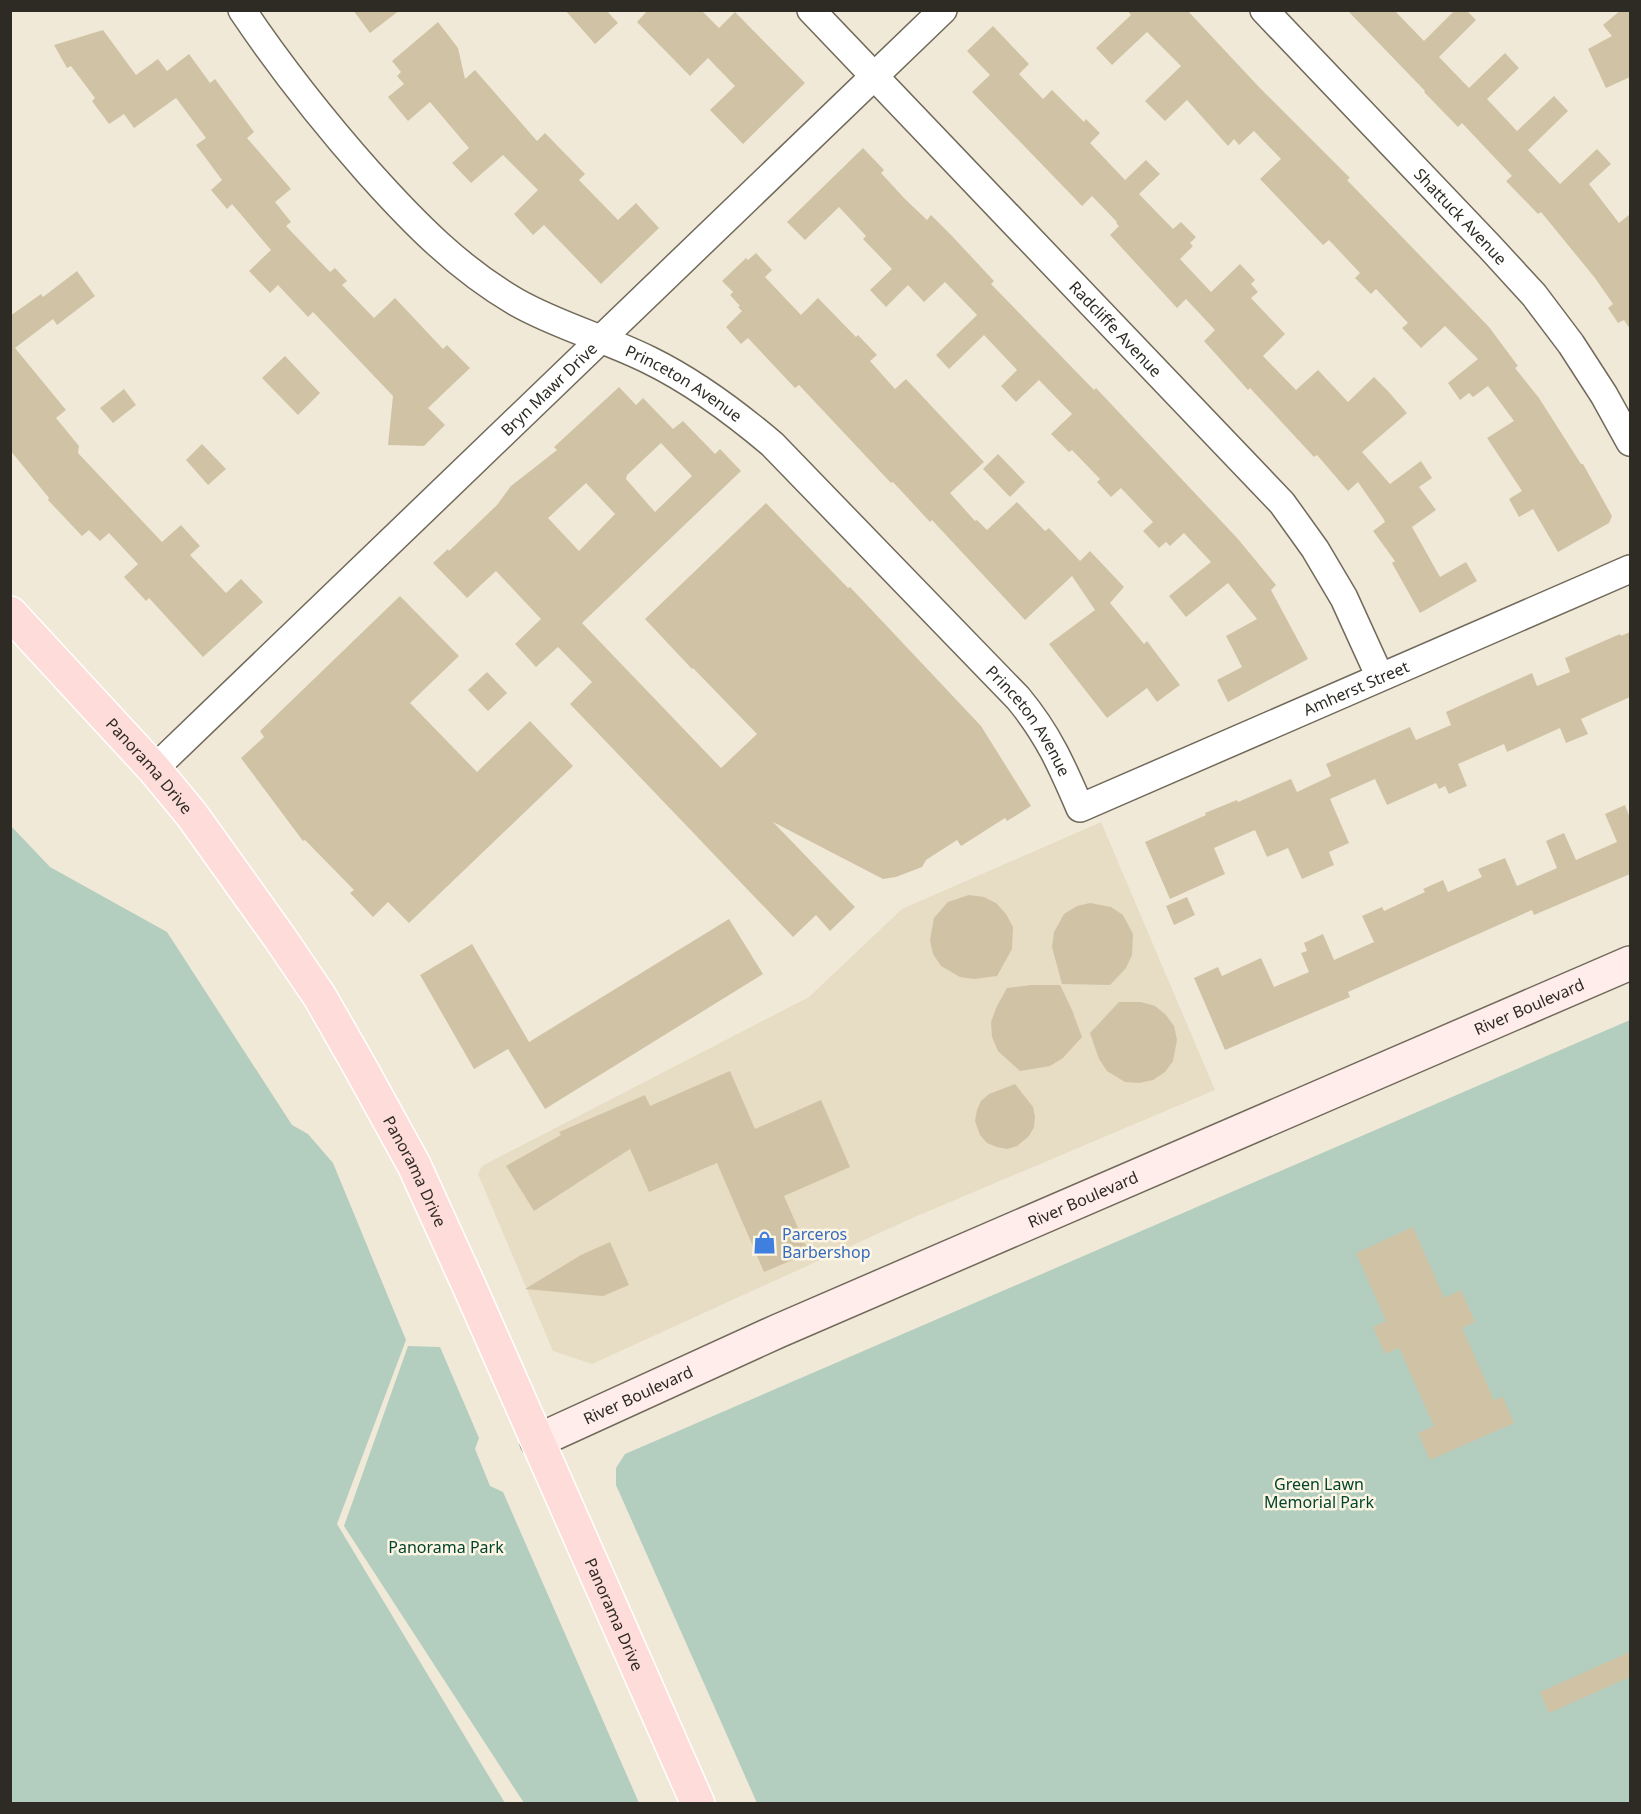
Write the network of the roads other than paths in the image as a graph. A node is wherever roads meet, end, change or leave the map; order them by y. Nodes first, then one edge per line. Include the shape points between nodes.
1 (242, 10) edge
2 (811, 10) edge
3 (944, 10) edge
4 (1264, 10) edge
5 (874, 76) junction
6 (600, 340) junction
7 (1630, 442) edge
8 (1630, 569) edge
9 (10, 613) edge
10 (1380, 677) junction
11 (154, 769) junction
12 (1080, 808) joint
13 (1630, 963) edge
14 (537, 1441) junction
15 (699, 1803) edge

1 - 6 street, Princeton Avenue via 334,134 435,242 516,302
2 - 5 street, Radcliffe Avenue
3 - 5 street, Bryn Mawr Drive
4 - 7 street, Shattuck Avenue via 1534,296 1571,344
5 - 6 street, Bryn Mawr Drive
5 - 10 street, Radcliffe Avenue via 1282,503 1344,598
6 - 11 street, Bryn Mawr Drive
6 - 12 street, Princeton Avenue via 648,359 699,387 772,444 1036,720
8 - 10 street, Amherst Street
9 - 11 main road, Panorama Drive
10 - 12 street, Amherst Street
11 - 14 main road, Panorama Drive via 270,923 320,997 360,1067 414,1166
13 - 14 main road, River Boulevard via 789,1327
14 - 15 main road, Panorama Drive

